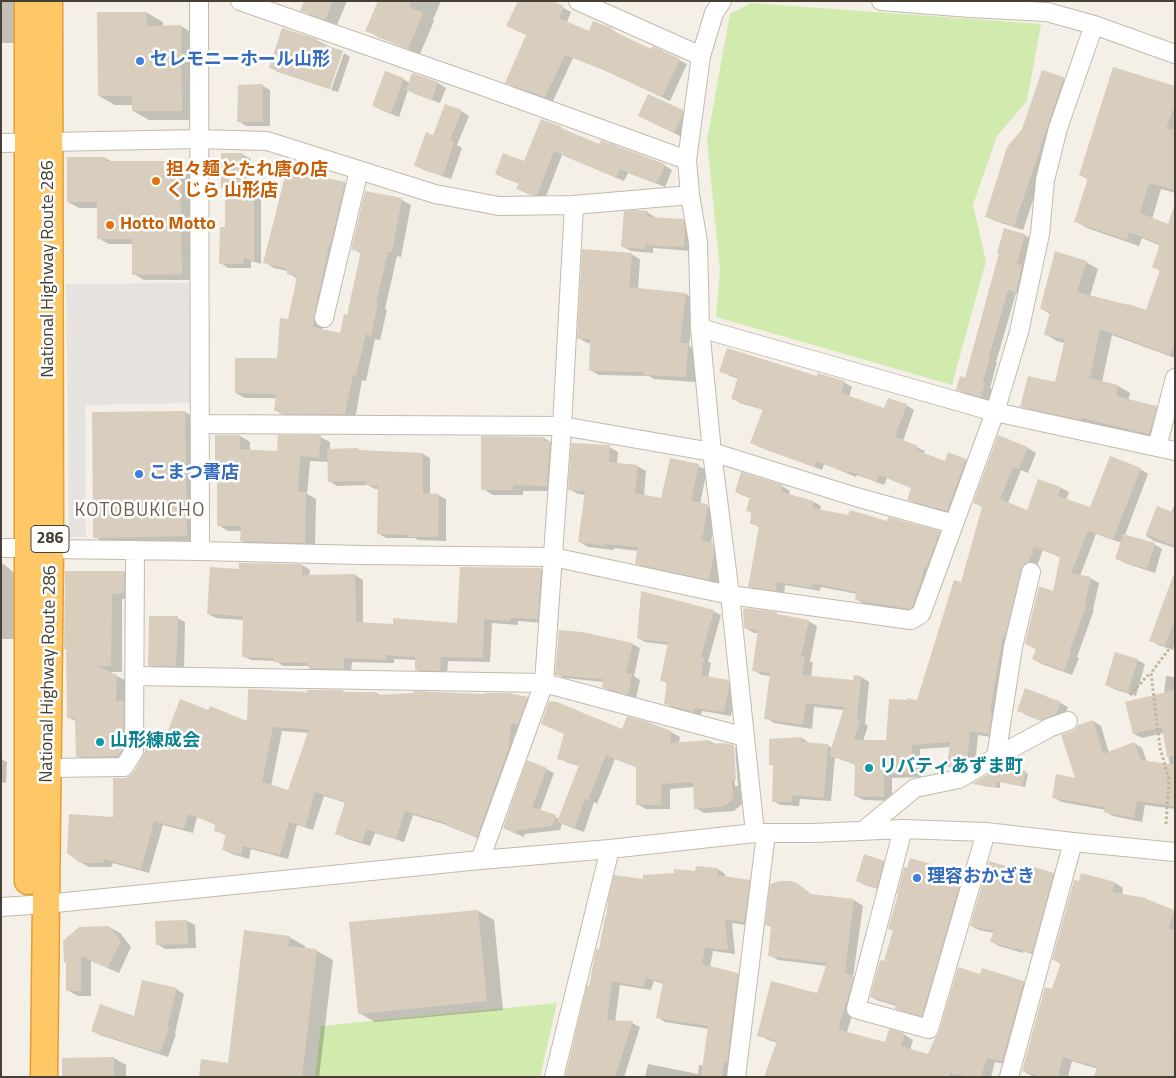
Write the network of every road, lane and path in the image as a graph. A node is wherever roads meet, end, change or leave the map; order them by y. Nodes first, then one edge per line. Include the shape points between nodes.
1 (28, 1) edge
2 (49, 1) edge
3 (199, 1) edge
4 (240, 1) edge
5 (578, 1) edge
6 (722, 1) edge
7 (881, 1) edge
8 (1094, 25) junction
9 (1175, 54) edge
10 (701, 56) junction
11 (199, 139) junction
12 (1, 143) edge
13 (39, 143) junction
14 (687, 160) junction
15 (360, 170) junction
16 (690, 195) junction
17 (574, 205) junction
18 (324, 318) dead end
19 (700, 328) junction
20 (1175, 378) edge
21 (995, 412) junction
22 (200, 424) junction
23 (562, 426) junction
24 (1157, 447) junction
25 (1175, 451) edge
26 (712, 452) junction
27 (954, 524) junction
28 (1, 548) edge
29 (39, 549) junction
30 (135, 550) junction
31 (200, 550) junction
32 (553, 557) junction
33 (1031, 572) dead end
34 (730, 595) junction
35 (1175, 640) edge
36 (1151, 673) junction
37 (135, 676) junction
38 (544, 683) junction
39 (1130, 695) dead end
40 (1068, 721) dead end
41 (745, 738) junction
42 (996, 757) junction
43 (47, 768) junction
44 (1166, 824) dead end
45 (903, 829) junction
46 (863, 831) junction
47 (986, 832) junction
48 (761, 833) junction
49 (1073, 842) junction
50 (610, 849) junction
51 (1175, 852) edge
52 (480, 860) junction
53 (37, 904) junction
54 (1, 907) edge
55 (28, 1077) edge
56 (44, 1077) edge
57 (554, 1077) edge
58 (736, 1077) edge
59 (1009, 1077) edge

1 - 13 highway, National Highway Route 286 / 286
2 - 13 highway, National Highway Route 286 / 286
3 - 11 street
4 - 14 street
5 - 10 street
6 - 10 street via 714,14
7 - 8 street via 1047,12
8 - 9 street
8 - 21 street via 1058,128 1045,180 1040,234 1019,332
10 - 14 street
11 - 13 street
11 - 15 street via 267,141
11 - 22 street
12 - 13 street
13 - 29 highway, National Highway Route 286 / 286
14 - 16 street
15 - 17 street via 435,194 499,206
15 - 18 street
16 - 17 street
16 - 19 street via 698,242
17 - 23 street
19 - 21 street
19 - 26 street
20 - 24 street
21 - 24 street
21 - 27 street
22 - 23 street
22 - 31 street
23 - 26 street
23 - 32 street
24 - 25 street
26 - 27 street
26 - 34 street
27 - 34 street via 921,614 911,620
28 - 29 street
29 - 30 street
29 - 43 highway, National Highway Route 286 / 286
29 - 53 highway, National Highway Route 286 / 286
30 - 31 street
30 - 37 street
31 - 32 street
32 - 34 street
32 - 38 street
33 - 42 street via 1013,647
34 - 41 street
35 - 36 path
36 - 39 path
36 - 44 path via 1160,748 1169,779
37 - 38 street
37 - 43 street via 134,751 124,767
38 - 41 street
38 - 52 street
40 - 42 street
41 - 48 street
42 - 46 street via 959,779 915,788
43 - 53 highway, National Highway Route 286 / 286
45 - 46 street
45 - 47 street
45 - 47 street via 856,1009 929,1029
46 - 48 street
47 - 49 street
48 - 50 street
48 - 58 street
49 - 51 street
49 - 59 street
50 - 52 street
50 - 57 street
52 - 53 street
53 - 54 street
53 - 55 highway, National Highway Route 286 / 286
53 - 56 highway, National Highway Route 286 / 286

